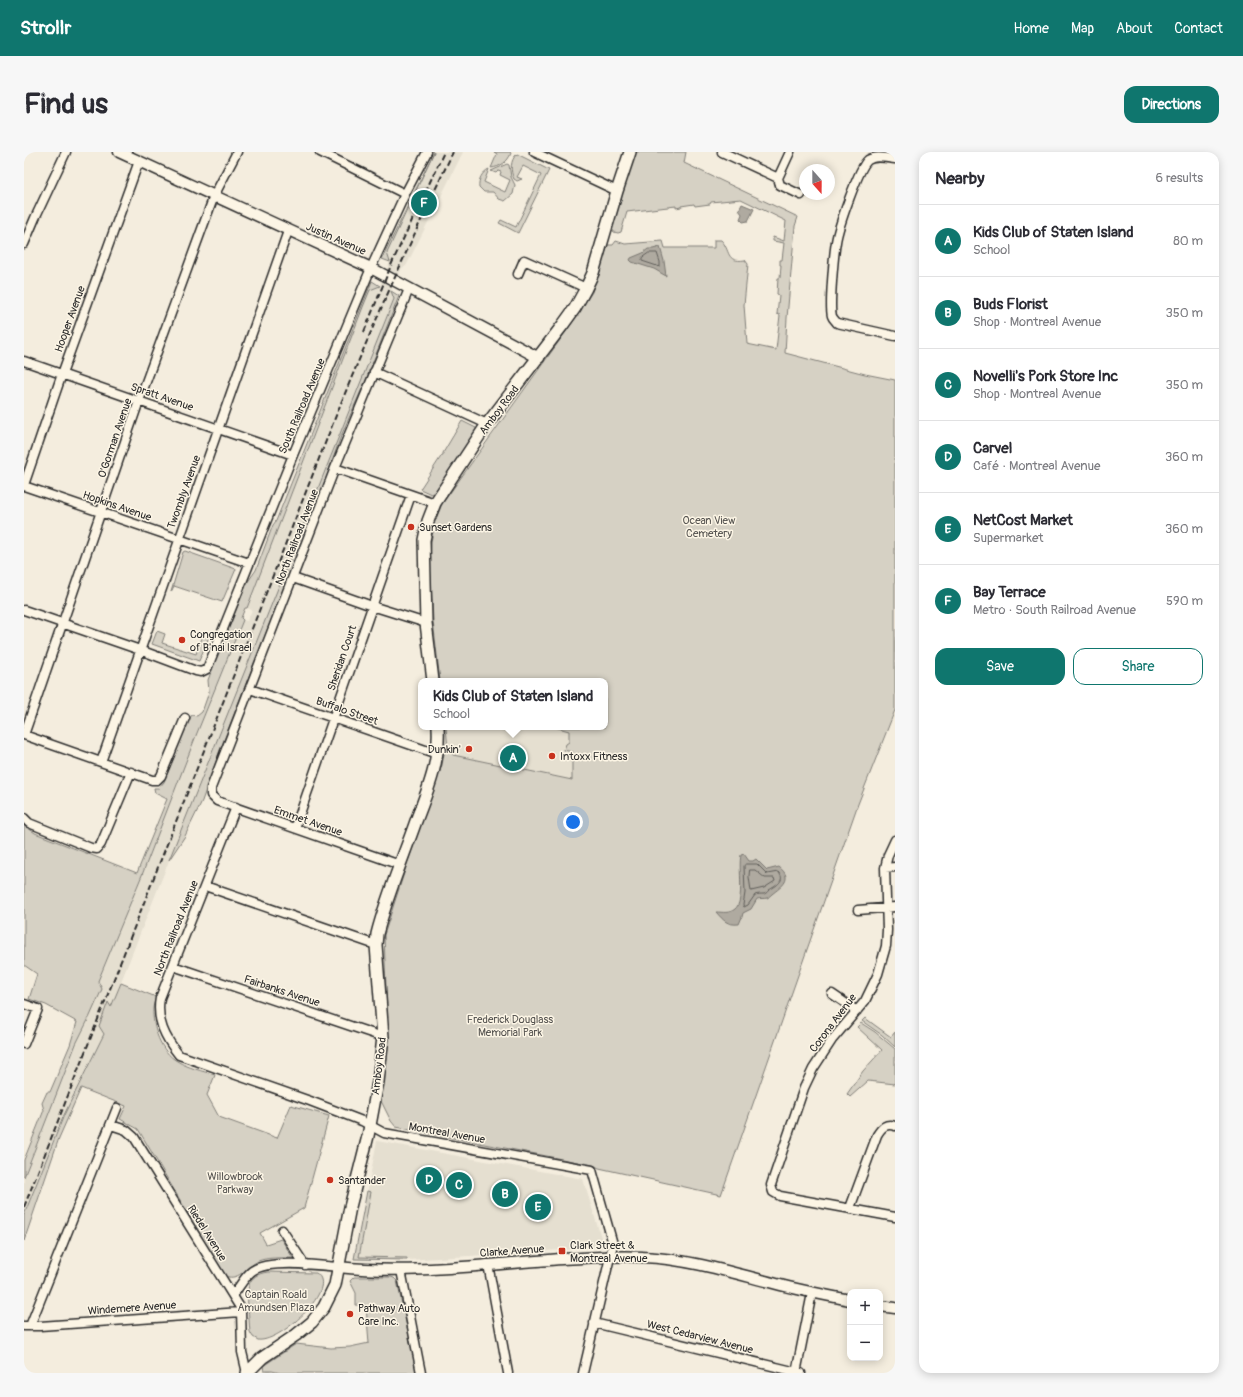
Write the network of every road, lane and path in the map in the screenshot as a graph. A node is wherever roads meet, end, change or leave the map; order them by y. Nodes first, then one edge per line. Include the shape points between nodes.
1 (66, 152) edge
2 (119, 152) edge
3 (237, 152) edge
4 (320, 152) edge
5 (427, 152) edge
6 (534, 152) edge
7 (630, 152) edge
8 (722, 152) edge
9 (790, 152) edge
10 (895, 159) edge
11 (139, 161) junction
12 (778, 178) junction
13 (617, 191) junction
14 (405, 194) junction
15 (799, 194) edge
16 (214, 196) junction
17 (288, 231) junction
18 (24, 244) edge
19 (371, 268) junction
20 (518, 274) dead end
21 (586, 288) junction
22 (409, 289) junction
23 (895, 336) edge
24 (539, 358) junction
25 (24, 361) edge
26 (374, 372) junction
27 (62, 374) junction
28 (139, 401) junction
29 (487, 424) junction
30 (218, 428) junction
31 (293, 455) junction
32 (335, 468) junction
33 (24, 485) edge
34 (411, 495) junction
35 (434, 503) junction
36 (102, 512) junction
37 (179, 539) junction
38 (249, 563) junction
39 (293, 578) junction
40 (372, 606) junction
41 (24, 610) edge
42 (426, 623) junction
43 (62, 624) junction
44 (140, 650) junction
45 (433, 678) edge
46 (250, 689) junction
47 (185, 718) dead end
48 (333, 718) junction
49 (438, 730) edge
50 (24, 735) edge
51 (437, 754) junction
52 (101, 762) junction
53 (131, 772) junction
54 (212, 794) joint
55 (236, 807) junction
56 (24, 818) edge
57 (294, 828) junction
58 (895, 840) edge
59 (400, 864) junction
60 (895, 867) edge
61 (885, 868) junction
62 (205, 886) junction
63 (891, 907) edge
64 (858, 910) dead end
65 (376, 945) junction
66 (173, 966) junction
67 (832, 994) dead end
68 (24, 1004) edge
69 (857, 1011) junction
70 (383, 1036) junction
71 (24, 1044) edge
72 (179, 1055) joint
73 (117, 1108) dead end
74 (111, 1125) junction
75 (370, 1125) junction
76 (895, 1126) edge
77 (850, 1208) junction
78 (895, 1217) edge
79 (282, 1230) dead end
80 (611, 1256) junction
81 (488, 1264) junction
82 (306, 1265) junction
83 (338, 1267) junction
84 (401, 1270) junction
85 (812, 1293) junction
86 (233, 1295) junction
87 (847, 1299) edge
88 (883, 1306) edge
89 (895, 1308) edge
90 (241, 1312) junction
91 (594, 1323) junction
92 (27, 1326) edge
93 (247, 1373) edge
94 (421, 1373) edge
95 (508, 1373) edge
96 (583, 1373) edge
97 (798, 1373) edge

1 - 18 street
2 - 11 street, Justin Avenue
3 - 16 street, O'Gorman Avenue
4 - 14 street
5 - 14 street, South Railroad Avenue
6 - 13 street
7 - 13 main road, Amboy Road
8 - 12 street
9 - 12 street
10 - 23 street via 872,158 864,165 840,223 831,303 831,314 837,322
11 - 16 street, Justin Avenue
11 - 27 street, Hooper Avenue
12 - 15 street via 780,185
13 - 21 main road, Amboy Road via 600,252
14 - 19 street, South Railroad Avenue
16 - 17 street, Justin Avenue
16 - 28 street, O'Gorman Avenue
17 - 19 street, Justin Avenue
17 - 30 street, Twombly Avenue
19 - 22 street, Justin Avenue
19 - 31 street, South Railroad Avenue
20 - 21 street via 524,260
21 - 24 main road, Amboy Road via 575,308
22 - 24 street, Justin Avenue
22 - 26 street, North Railroad Avenue
24 - 29 main road, Amboy Road
25 - 27 street, Spratt Avenue
26 - 29 street
26 - 32 street, North Railroad Avenue
27 - 28 street, Spratt Avenue
27 - 33 street, Hooper Avenue
28 - 30 street, Spratt Avenue
28 - 36 street, O'Gorman Avenue
29 - 35 main road, Amboy Road
30 - 31 street, Spratt Avenue
30 - 37 street, Twombly Avenue
31 - 38 street, South Railroad Avenue
32 - 34 street
32 - 39 street, North Railroad Avenue
33 - 36 street, Hopkins Avenue
34 - 35 street
34 - 40 street, Sheridan Court
35 - 42 main road, Amboy Road via 424,540
36 - 37 street, Hopkins Avenue
36 - 43 street, O'Gorman Avenue
37 - 38 street, Hopkins Avenue
37 - 44 street, Twombly Avenue
38 - 44 street, South Railroad Avenue via 210,663 204,671 196,671
39 - 40 street
39 - 46 street, North Railroad Avenue
40 - 42 street
40 - 48 street, Sheridan Court
41 - 43 street
42 - 45 main road, Amboy Road
43 - 44 street
43 - 50 street, O'Gorman Avenue
44 - 52 street, Twombly Avenue
46 - 48 street, Buffalo Street
46 - 54 street, North Railroad Avenue via 211,788
47 - 53 street via 161,776 157,780 152,780
48 - 51 street, Buffalo Street
48 - 57 street, Sheridan Court
49 - 51 main road, Amboy Road
50 - 52 street
51 - 59 main road, Amboy Road via 431,784
52 - 53 street
53 - 56 street via 102,844 97,849 29,823
54 - 55 street, Emmet Avenue via 217,801
55 - 57 street, Emmet Avenue
55 - 62 street, North Railroad Avenue
57 - 59 street, Emmet Avenue
58 - 61 street, Corona Avenue
59 - 65 main road, Amboy Road via 380,923
60 - 61 street
61 - 63 street, Corona Avenue
62 - 65 street
62 - 66 street, North Railroad Avenue
63 - 64 street
63 - 69 street, Corona Avenue via 882,960 871,989
65 - 70 main road, Amboy Road
66 - 70 street, Fairbanks Avenue
66 - 72 street, North Railroad Avenue via 160,998 159,1018 167,1038
67 - 69 street
68 - 71 street via 38,1009
69 - 77 street, Corona Avenue via 823,1053 804,1088 771,1185 773,1192 780,1196
70 - 75 main road, Amboy Road
72 - 75 street, Montreal Avenue
73 - 74 street
74 - 86 street, Riedel Avenue via 129,1132 134,1137
74 - 92 street
75 - 80 street, Montreal Avenue via 384,1133 592,1170 613,1244
75 - 83 main road, Amboy Road
76 - 77 street via 885,1125 877,1135
77 - 78 street
79 - 82 street
80 - 81 street, Clarke Avenue
80 - 85 street, Clarke Avenue via 677,1260
80 - 91 street
81 - 84 street, Clarke Avenue
81 - 95 street
82 - 83 street
82 - 86 street via 271,1264 257,1268
83 - 84 street, Clarke Avenue
83 - 93 main road, Amboy Road via 331,1293 313,1321 262,1358
84 - 94 street
85 - 87 street, Clarke Avenue
85 - 97 street
86 - 90 street, Riedel Avenue
88 - 89 street
90 - 92 street, Windemere Avenue
90 - 93 street, Riedel Avenue via 242,1355
91 - 96 street
91 - 97 street, West Cedarview Avenue

